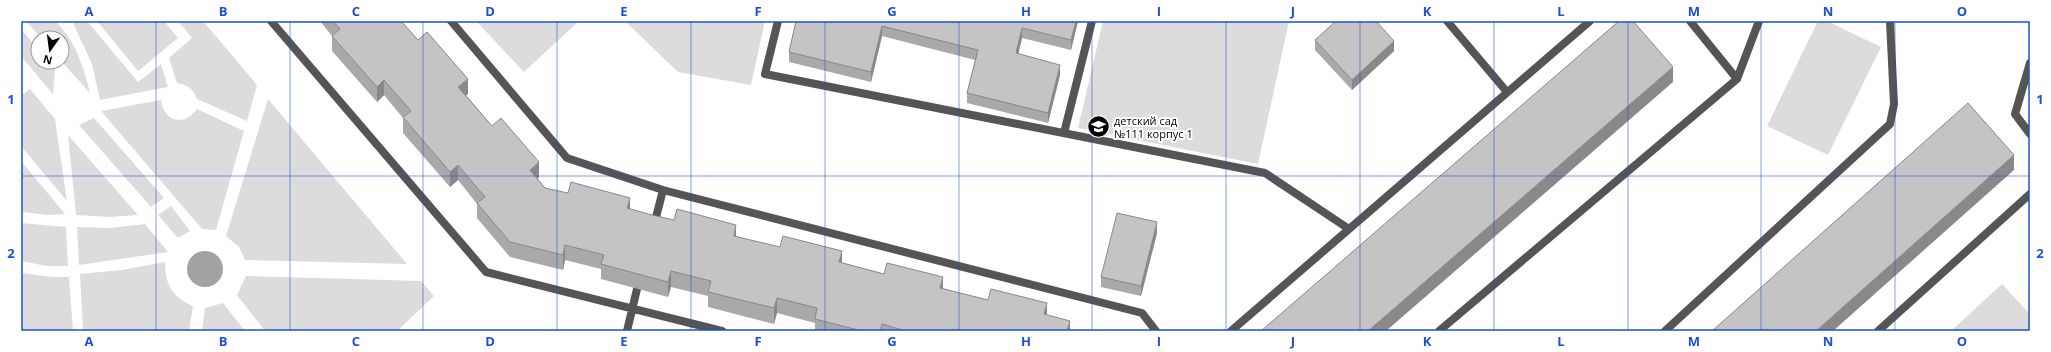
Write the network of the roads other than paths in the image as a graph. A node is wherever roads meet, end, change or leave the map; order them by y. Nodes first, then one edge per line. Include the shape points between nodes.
1 (271, 21) edge
2 (451, 21) edge
3 (778, 21) edge
4 (1092, 21) edge
5 (1447, 21) edge
6 (1590, 21) edge
7 (1690, 21) edge
8 (1759, 21) edge
9 (1890, 21) edge
10 (2030, 63) edge
11 (1737, 78) junction
12 (1507, 92) junction
13 (1064, 134) junction
14 (2030, 134) edge
15 (663, 190) junction
16 (2030, 194) edge
17 (1349, 229) junction
18 (652, 230) edge
19 (637, 289) edge
20 (632, 308) junction
21 (627, 331) edge
22 (722, 331) edge
23 (1156, 331) edge
24 (1231, 331) edge
25 (1439, 331) edge
26 (1665, 331) edge
27 (1878, 331) edge

1 - 20 lane via 486,272
2 - 15 lane via 567,158
3 - 13 lane via 765,74
4 - 13 lane
5 - 12 lane
6 - 12 lane
7 - 11 lane
8 - 11 lane
9 - 26 lane via 1894,104 1890,124
10 - 14 lane via 2015,114
11 - 25 lane
12 - 17 lane
13 - 17 lane via 1265,173
15 - 18 lane
15 - 23 lane via 1142,313
16 - 27 lane
17 - 24 lane
19 - 20 lane
20 - 21 lane
20 - 22 lane

